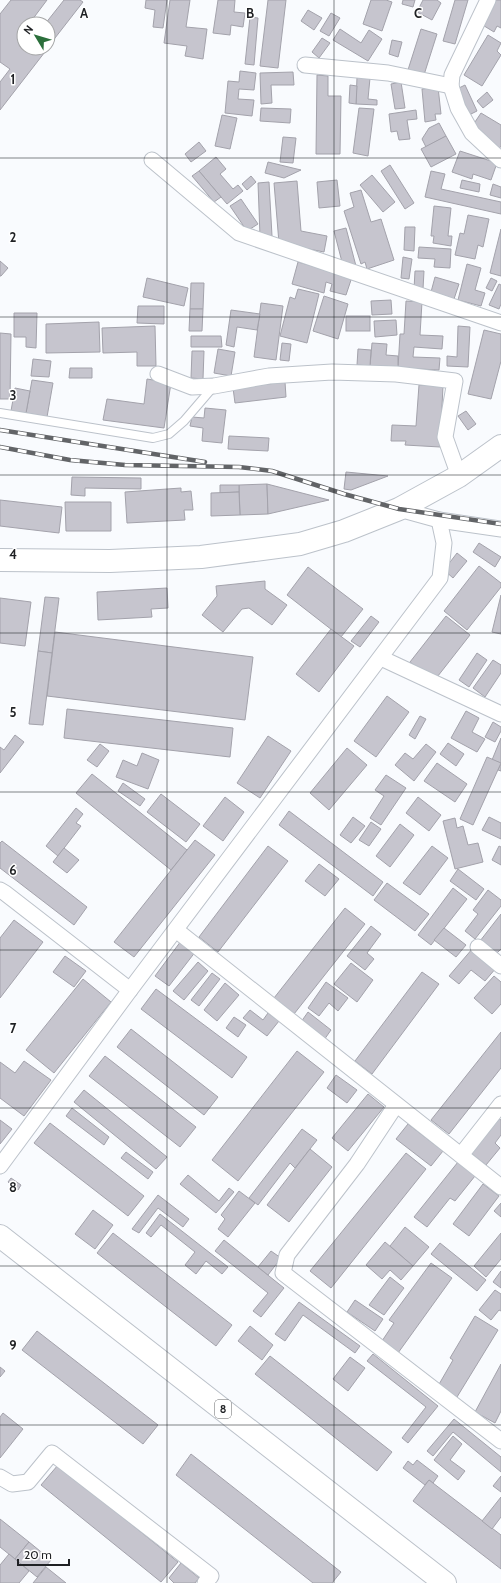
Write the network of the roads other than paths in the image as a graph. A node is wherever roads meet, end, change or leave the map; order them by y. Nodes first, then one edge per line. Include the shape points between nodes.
1 (488, 0) edge
2 (306, 65) dead end
3 (451, 86) junction
4 (152, 160) dead end
5 (501, 160) edge
6 (501, 323) edge
7 (158, 374) dead end
8 (214, 386) junction
9 (0, 413) edge
10 (498, 452) edge
11 (459, 476) junction
12 (399, 509) junction
13 (439, 520) junction
14 (501, 529) edge
15 (0, 560) edge
16 (382, 658) junction
17 (501, 714) edge
18 (0, 890) edge
19 (176, 930) junction
20 (478, 947) dead end
21 (501, 966) edge
22 (130, 990) junction
23 (501, 1104) edge
24 (396, 1105) junction
25 (461, 1155) junction
26 (0, 1166) edge
27 (501, 1187) edge
28 (0, 1236) edge
29 (501, 1441) edge
30 (0, 1477) edge
31 (205, 1583) edge
32 (445, 1583) edge

1 - 3 street via 452,75
2 - 3 street via 388,73
3 - 5 street via 458,108 472,133
4 - 6 street via 239,233
7 - 8 street via 192,387
8 - 9 lane via 184,421 169,434 153,438
8 - 11 street via 270,376 332,372 396,374 455,381 445,437
10 - 11 main road
11 - 12 main road
12 - 13 street
12 - 15 main road via 344,531 300,544 201,557 110,561
13 - 14 street
13 - 16 street via 444,543 440,578
16 - 17 street
16 - 19 street
18 - 22 street
19 - 22 street
19 - 24 street
20 - 21 street
22 - 26 street
23 - 25 street
24 - 25 street
24 - 29 street via 357,1164 287,1255 283,1273
25 - 27 street
28 - 32 main road, 8
30 - 31 street via 12,1484 28,1482 52,1453 211,1576

